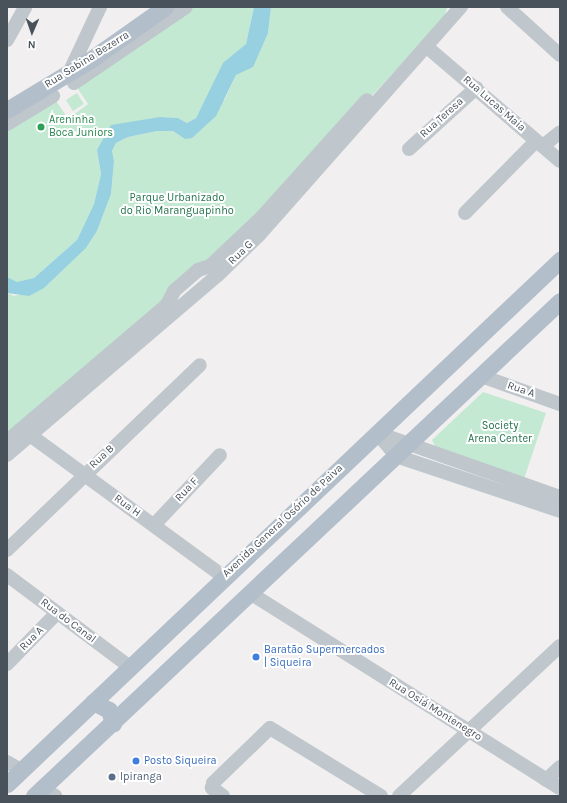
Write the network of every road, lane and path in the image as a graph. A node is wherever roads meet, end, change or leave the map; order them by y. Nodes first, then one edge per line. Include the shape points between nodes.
1 (25, 7) edge
2 (100, 7) edge
3 (165, 7) edge
4 (186, 7) edge
5 (448, 7) edge
6 (461, 7) edge
7 (507, 7) edge
8 (7, 40) edge
9 (427, 46) junction
10 (560, 55) edge
11 (72, 77) junction
12 (476, 88) junction
13 (53, 96) dead end
14 (7, 110) edge
15 (7, 124) edge
16 (560, 132) edge
17 (540, 143) junction
18 (409, 149) dead end
19 (560, 161) edge
20 (465, 213) dead end
21 (560, 260) edge
22 (560, 302) edge
23 (200, 365) dead end
24 (481, 376) junction
25 (560, 404) edge
26 (377, 433) junction
27 (30, 435) junction
28 (7, 441) edge
29 (402, 450) junction
30 (220, 455) dead end
31 (7, 456) edge
32 (84, 474) junction
33 (560, 497) edge
34 (560, 512) edge
35 (154, 526) junction
36 (7, 550) edge
37 (7, 575) edge
38 (224, 577) junction
39 (250, 593) junction
40 (57, 613) junction
41 (560, 646) edge
42 (7, 664) edge
43 (130, 667) junction
44 (94, 702) junction
45 (114, 723) junction
46 (466, 731) junction
47 (14, 766) edge
48 (560, 767) edge
49 (546, 780) junction
50 (7, 784) edge
51 (560, 788) edge
52 (44, 794) edge
53 (223, 796) edge
54 (381, 796) edge
55 (400, 796) edge

1 - 8 street
2 - 11 street
3 - 11 main road, Rua Sabina Bezerra
4 - 11 street
5 - 28 street via 445,16 247,231 210,266 198,270 174,291 167,305
6 - 9 street, Rua G
7 - 10 street
9 - 12 street, Rua Lucas Maia
9 - 27 street, Rua G via 218,275
11 - 14 main road, Rua Sabina Bezerra
12 - 17 street, Rua Lucas Maia
12 - 18 street, Rua Teresa
13 - 15 street
16 - 17 street
17 - 19 street, Rua Lucas Maia
17 - 20 street
21 - 26 main road, Avenida General Osório de Paiva
22 - 24 main road
23 - 32 street, Rua B
24 - 25 street, Rua A
24 - 29 main road
26 - 29 street
26 - 38 main road, Avenida General Osório de Paiva
27 - 31 street, Rua G
27 - 32 street, Rua H
29 - 33 street
29 - 34 street
29 - 39 main road
30 - 35 street, Rua F
32 - 35 street, Rua H
32 - 36 street, Rua B
35 - 38 street, Rua H
37 - 40 street, Rua do Canal
38 - 43 main road, Avenida General Osório de Paiva
39 - 45 main road
39 - 46 street, Rua Osiá Montenegro
40 - 42 street, Rua A
40 - 43 street, Rua do Canal
41 - 46 street
43 - 44 main road, Avenida General Osório de Paiva
44 - 45 main road via 109,710
44 - 47 main road, Avenida General Osório de Paiva
45 - 52 main road
46 - 49 street, Rua Osiá Montenegro
46 - 55 street
47 - 50 main road, Avenida General Osório de Paiva
48 - 49 street
49 - 51 street, Rua Osiá Montenegro
53 - 54 street via 212,787 213,783 270,728

